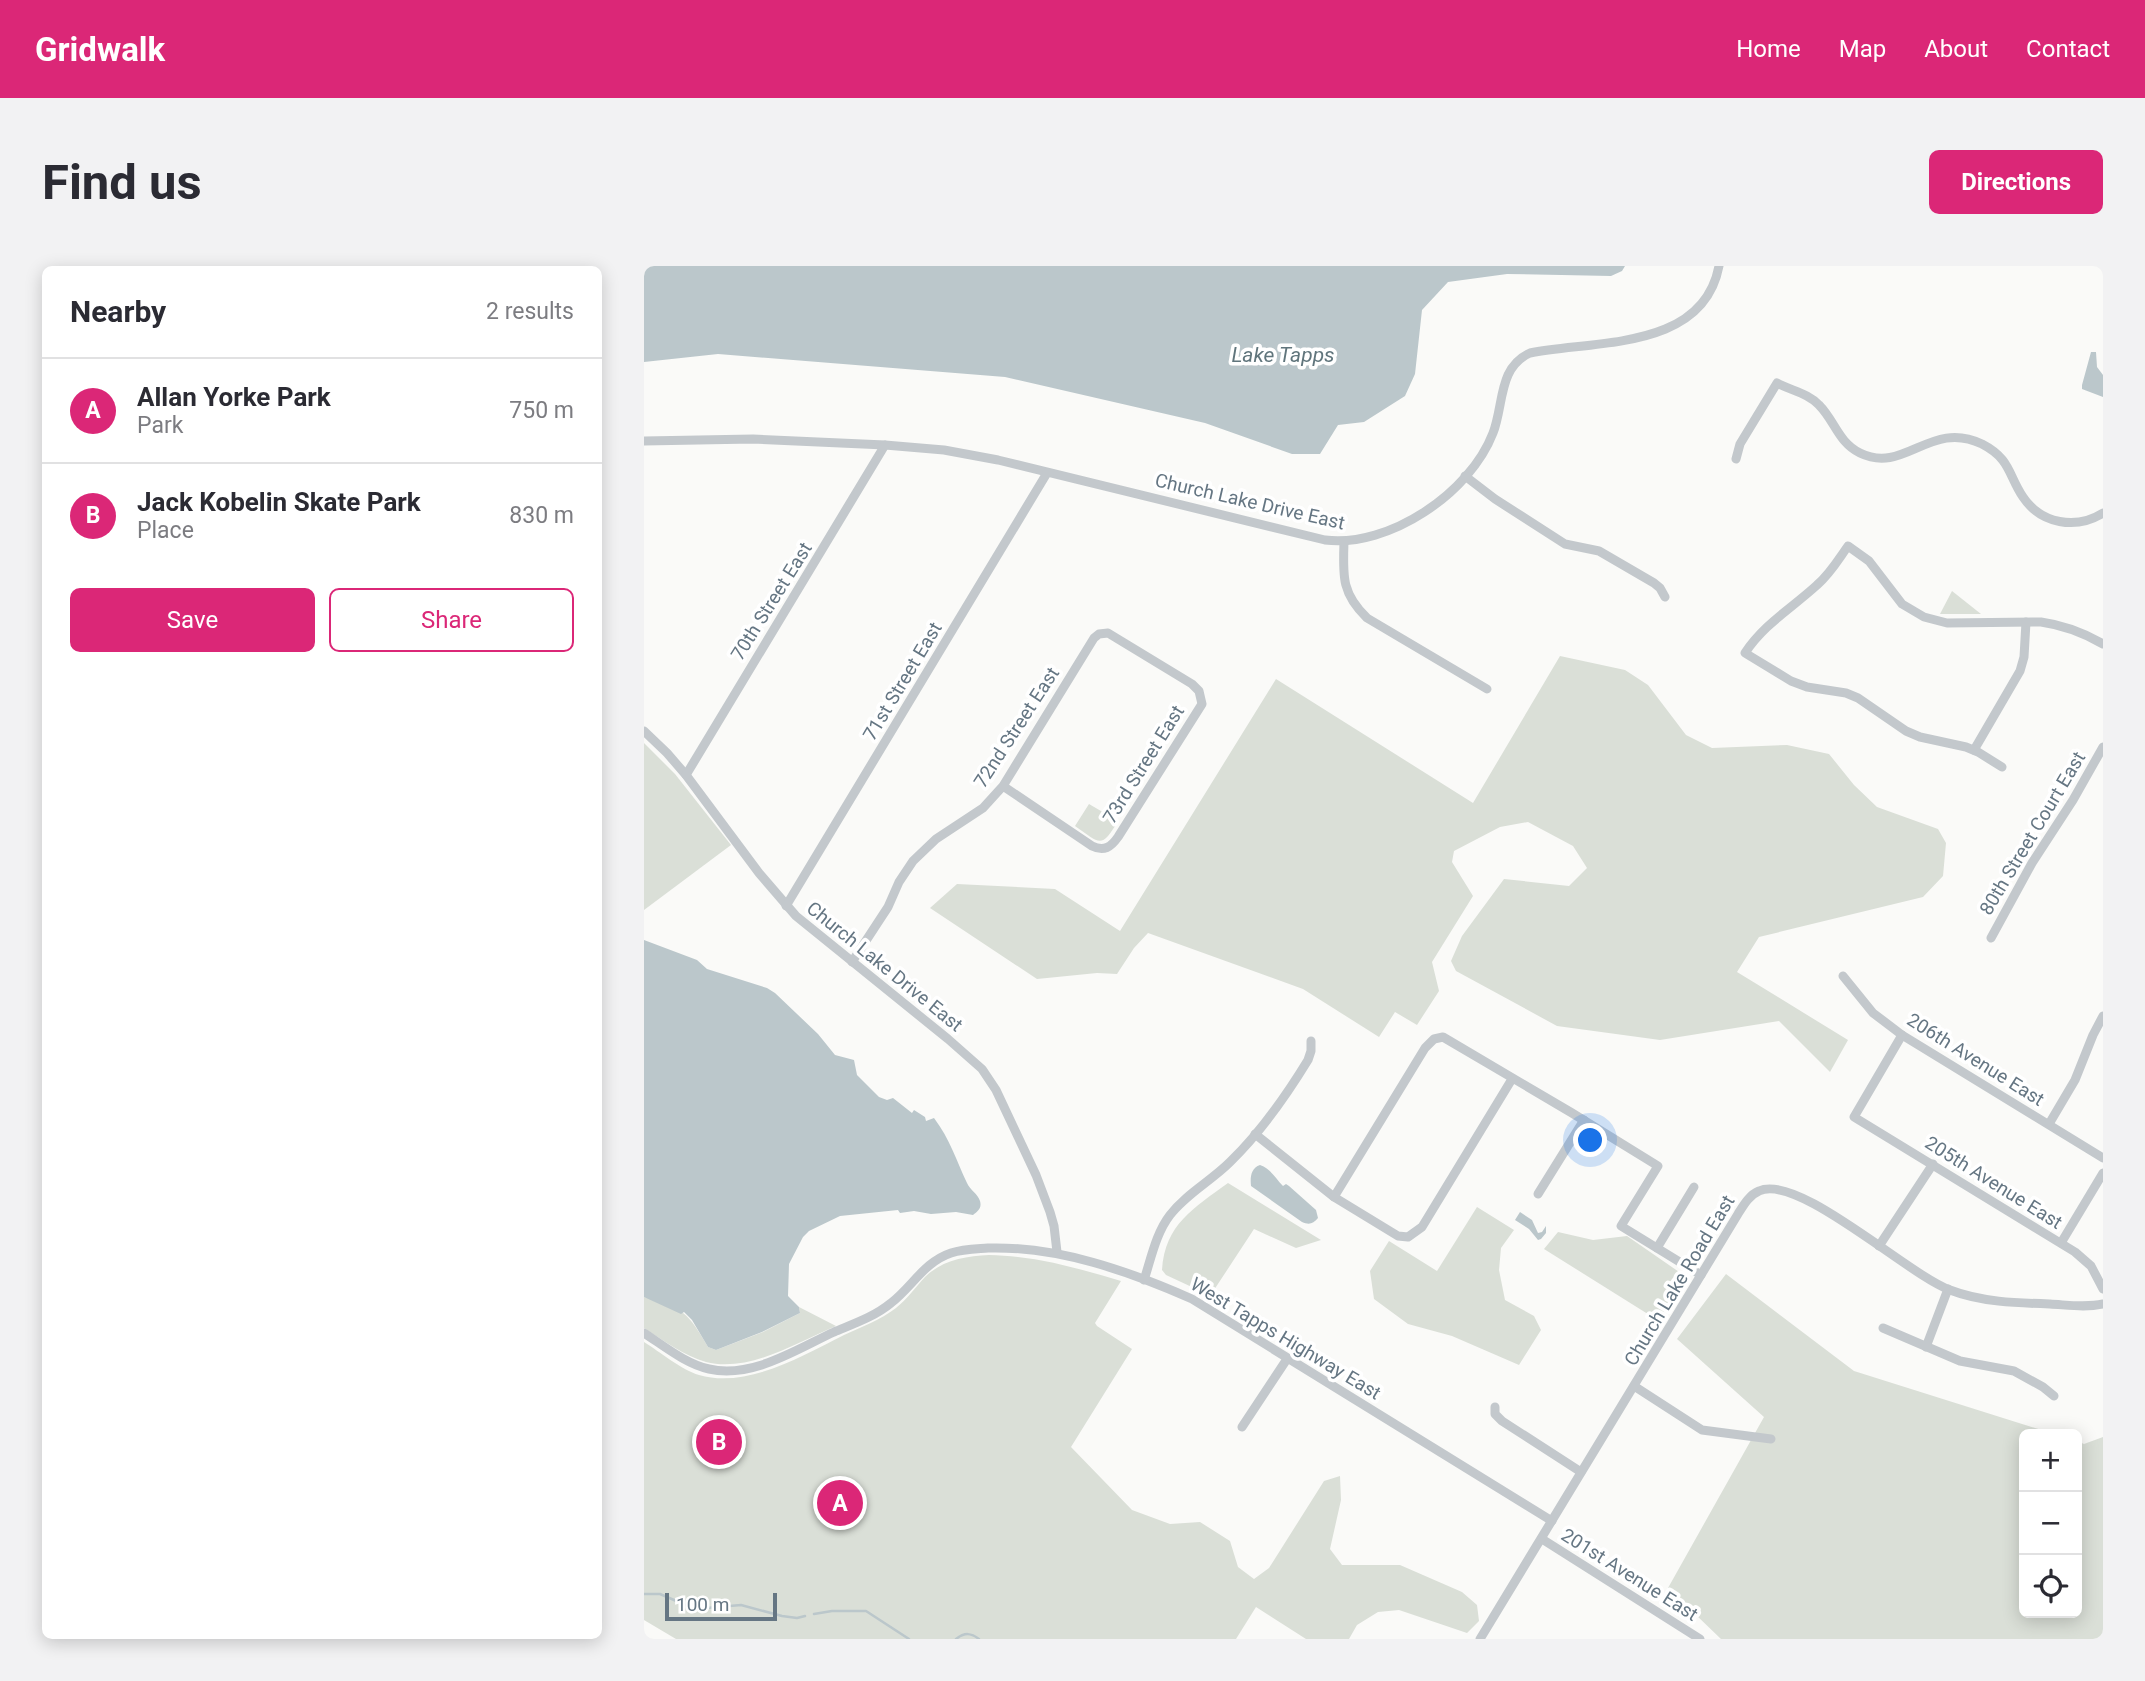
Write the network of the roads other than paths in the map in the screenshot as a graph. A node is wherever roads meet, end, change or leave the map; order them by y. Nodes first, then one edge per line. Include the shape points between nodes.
1 (1719, 266) edge
2 (644, 441) edge
3 (884, 445) junction
4 (1736, 459) dead end
5 (1046, 473) junction
6 (1465, 476) junction
7 (2103, 513) edge
8 (1343, 542) junction
9 (1665, 597) dead end
10 (2026, 622) junction
11 (2103, 644) edge
12 (1487, 689) dead end
13 (1201, 696) joint
14 (644, 731) edge
15 (2103, 747) edge
16 (1974, 750) junction
17 (2002, 767) dead end
18 (686, 775) junction
19 (1003, 786) junction
20 (786, 906) junction
21 (1992, 938) dead end
22 (852, 962) junction
23 (1843, 976) dead end
24 (2103, 1016) edge
25 (1902, 1035) junction
26 (1311, 1041) dead end
27 (1511, 1079) junction
28 (1584, 1120) junction
29 (2049, 1124) junction
30 (1255, 1135) junction
31 (2103, 1158) edge
32 (1933, 1164) junction
33 (2103, 1173) edge
34 (1694, 1187) dead end
35 (1538, 1194) dead end
36 (1334, 1197) junction
37 (2061, 1243) junction
38 (1879, 1246) junction
39 (1657, 1248) junction
40 (1057, 1252) junction
41 (1701, 1275) junction
42 (1144, 1280) junction
43 (1948, 1289) junction
44 (2103, 1289) edge
45 (2103, 1304) edge
46 (1883, 1328) dead end
47 (644, 1334) edge
48 (1926, 1347) junction
49 (1287, 1359) junction
50 (1634, 1386) junction
51 (2054, 1396) dead end
52 (1494, 1407) dead end
53 (1242, 1427) dead end
54 (1771, 1439) dead end
55 (1581, 1472) junction
56 (1552, 1521) junction
57 (1542, 1539) junction
58 (1480, 1639) edge
59 (1700, 1639) edge

1 - 6 street, Church Lake Drive East via 1702,303 1668,329 1633,339 1547,349 1518,359 1506,379 1489,441
2 - 3 street, Church Lake Drive East via 753,439
3 - 5 street, Church Lake Drive East via 963,453
3 - 18 street, 70th Street East
4 - 7 street via 1740,444 1777,383 1814,400 1845,443 1866,455 1895,457 1934,440 1969,439 1997,454 2025,499 2047,518 2074,523
5 - 8 street, Church Lake Drive East
5 - 20 street, 71st Street East
6 - 8 street, Church Lake Drive East via 1407,523 1366,539
6 - 9 street via 1565,544 1599,551 1654,583
8 - 12 street via 1345,586 1359,610
10 - 11 street via 2055,624
10 - 16 street via 2020,671
10 - 16 street via 1947,623 1924,618 1902,604 1869,561 1848,546 1828,575 1772,621 1745,653 1791,681 1858,698 1913,734
13 - 19 street, 72nd Street East via 1192,684 1108,633 1099,634
13 - 19 street, 73rd Street East via 1202,705 1107,848 1097,849
14 - 18 street, Church Lake Drive East
15 - 21 street, 80th Street Court East
16 - 17 street
18 - 20 street, Church Lake Drive East
19 - 22 street, 72nd Street East via 983,808 913,860
20 - 22 street, Church Lake Drive East
22 - 40 street, Church Lake Drive East via 972,1059 990,1080 1051,1212
23 - 25 street, 206th Avenue East via 1873,1013
24 - 29 street via 2075,1080
25 - 29 street, 206th Avenue East
25 - 32 street, 205th Avenue East via 1854,1117
26 - 30 street via 1308,1060
27 - 28 street
27 - 36 street via 1413,1235 1398,1236
27 - 36 street via 1448,1039 1434,1039 1424,1048
28 - 35 street
28 - 39 street via 1658,1166 1621,1226
29 - 31 street, 206th Avenue East
30 - 36 street
30 - 42 street via 1169,1216
32 - 37 street, 205th Avenue East
32 - 38 street
33 - 37 street
34 - 39 street
37 - 44 street, 205th Avenue East via 2091,1266
38 - 41 street, Church Lake Road East via 1814,1204 1770,1188 1748,1199
38 - 43 street, Church Lake Road East
39 - 41 street
40 - 42 street, West Tapps Highway East
40 - 47 street, West Tapps Highway East via 999,1248 951,1253 925,1268 880,1311 742,1369 701,1367
41 - 50 street, Church Lake Road East
42 - 49 street, West Tapps Highway East via 1201,1304
43 - 45 street, Church Lake Road East via 1991,1300
43 - 48 street
46 - 48 street
48 - 51 street via 1960,1361 2014,1371
49 - 53 street
49 - 56 street, West Tapps Highway East
50 - 54 street via 1702,1430
50 - 55 street, Church Lake Road East
52 - 55 street via 1502,1421
55 - 56 street, Church Lake Road East
56 - 57 street, Church Lake Road East
57 - 58 street, Church Lake Road East
57 - 59 street, 201st Avenue East

